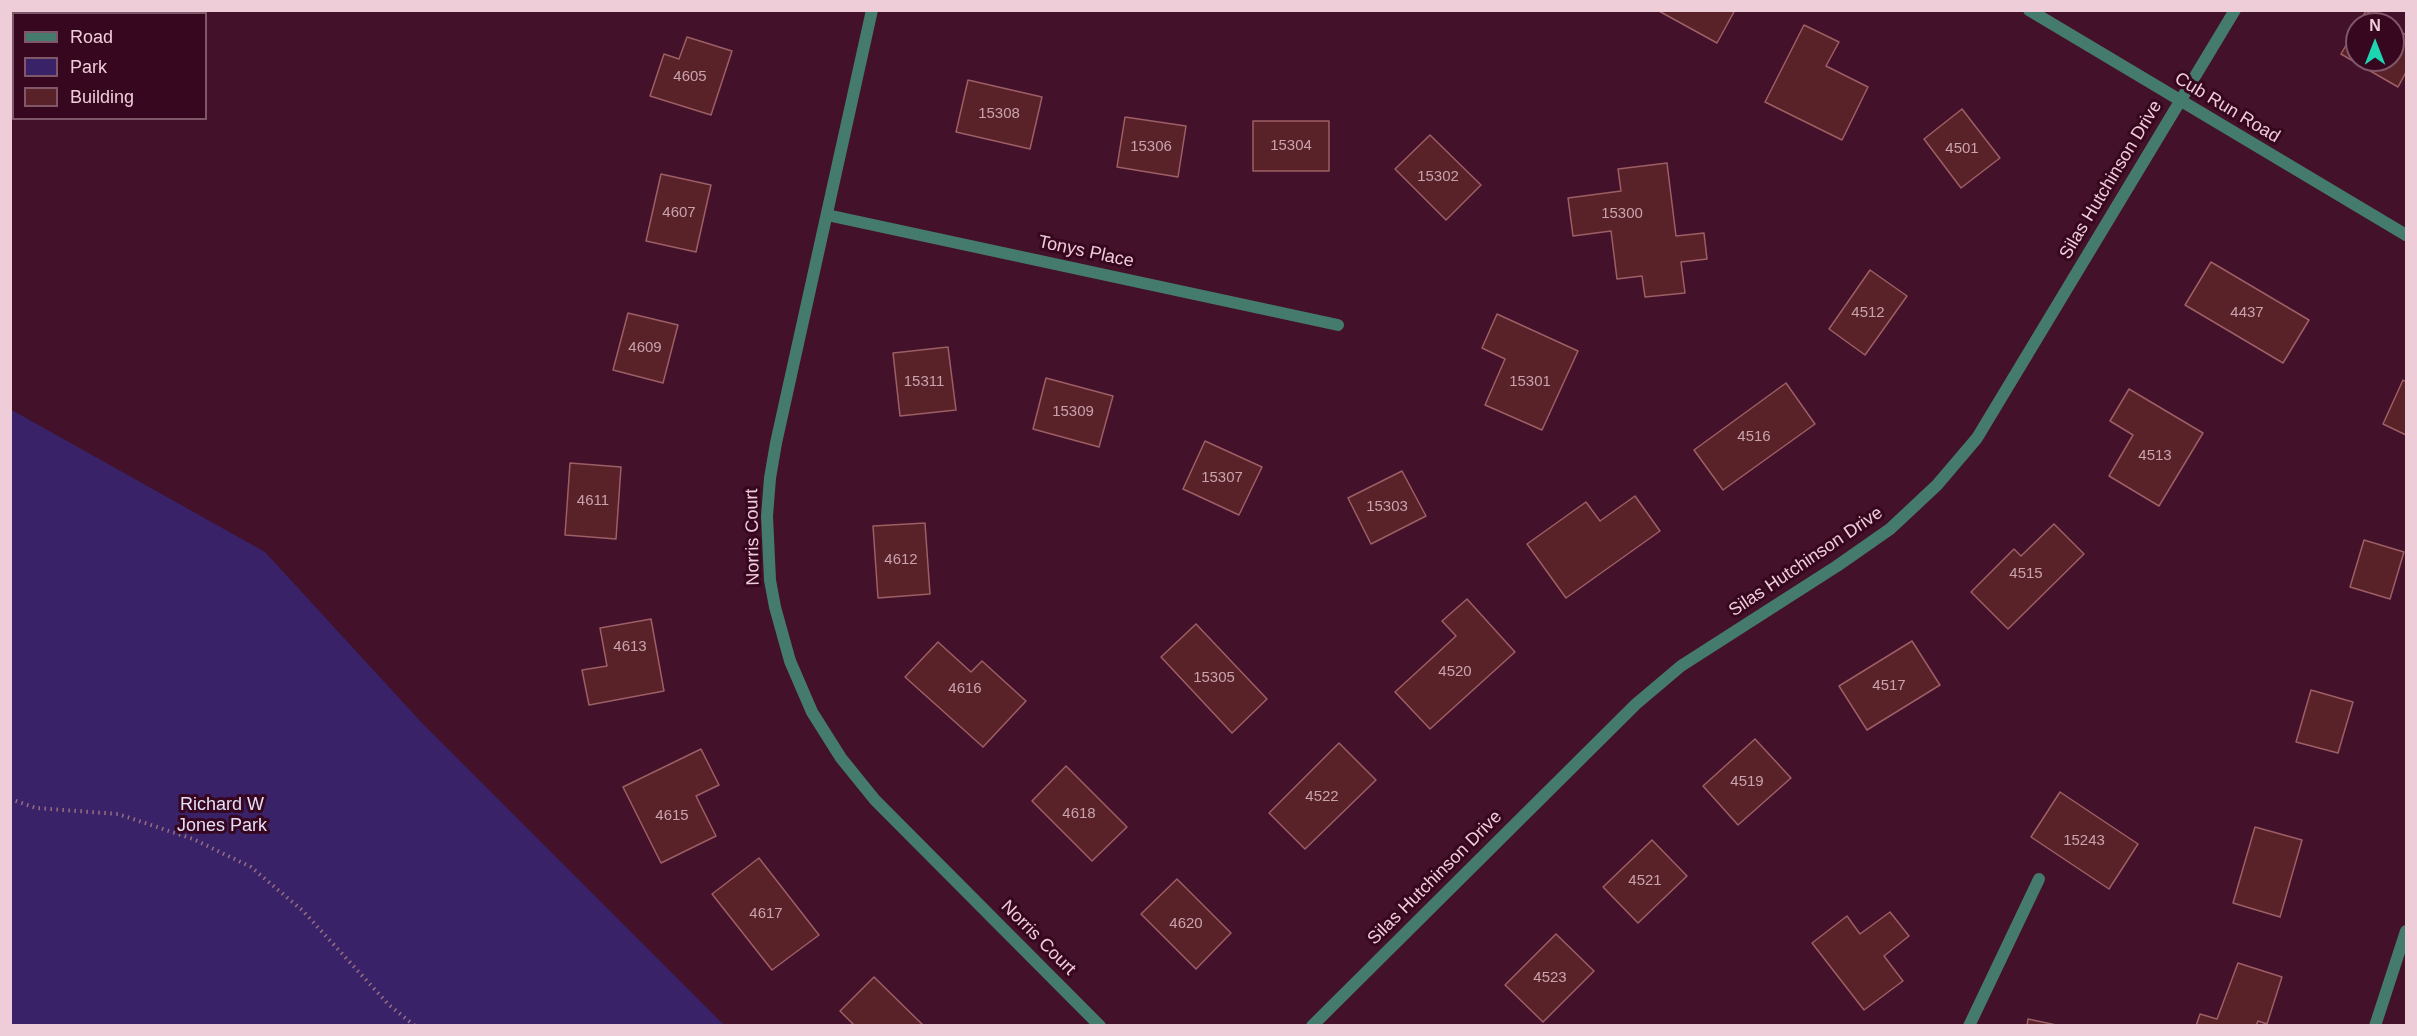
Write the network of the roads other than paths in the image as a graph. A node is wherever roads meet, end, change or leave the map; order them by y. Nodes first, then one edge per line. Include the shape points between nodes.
1 (872, 10) edge
2 (2029, 10) edge
3 (2235, 10) edge
4 (2180, 101) junction
5 (827, 215) junction
6 (2406, 235) edge
7 (1338, 325) dead end
8 (2039, 879) dead end
9 (2406, 932) edge
10 (1100, 1026) edge
11 (1312, 1026) edge
12 (1969, 1026) edge
13 (2375, 1026) edge

1 - 5 street, Norris Court
2 - 4 street, Cub Run Road
3 - 4 street, Silas Hutchinson Drive
4 - 6 street, Cub Run Road
4 - 11 street, Silas Hutchinson Drive via 1977,438 1937,485 1890,529 1681,666 1636,704
5 - 7 street, Tonys Place
5 - 10 street, Norris Court via 770,478 770,580 790,661 812,712 840,758 875,800
8 - 12 street
9 - 13 street

